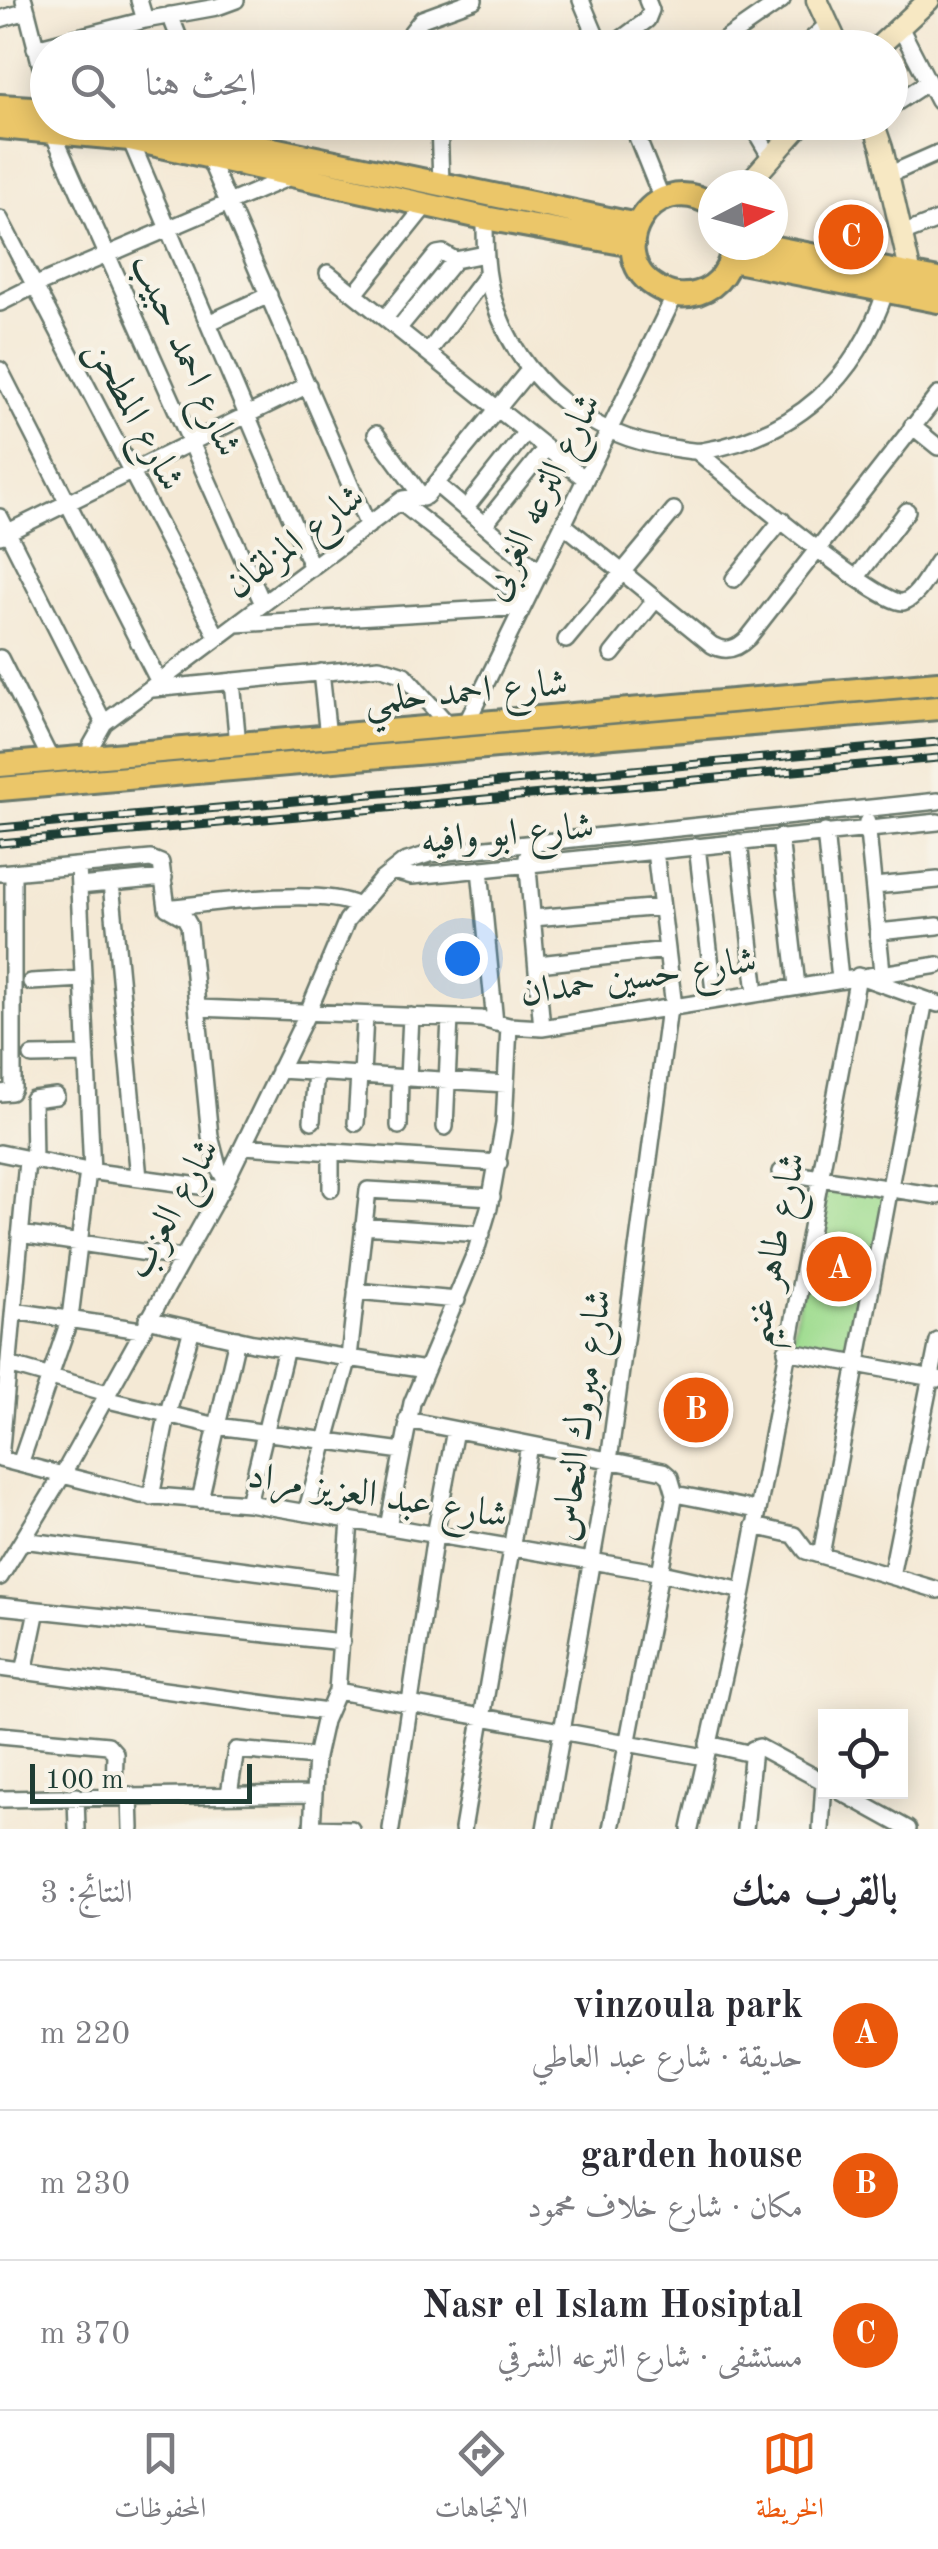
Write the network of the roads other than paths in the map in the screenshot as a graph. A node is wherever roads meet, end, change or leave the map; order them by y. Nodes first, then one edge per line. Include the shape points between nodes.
1 (139, 0) edge
2 (236, 0) edge
3 (474, 0) edge
4 (581, 0) edge
5 (667, 0) edge
6 (782, 0) edge
7 (929, 0) edge
8 (216, 4) edge
9 (649, 5) edge
10 (26, 6) edge
11 (822, 7) edge
12 (170, 15) junction
13 (0, 19) edge
14 (144, 20) junction
15 (900, 27) junction
16 (115, 28) joint
17 (107, 30) edge
18 (176, 30) edge
19 (412, 30) edge
20 (594, 30) edge
21 (633, 30) edge
22 (738, 30) edge
23 (811, 30) edge
24 (897, 30) edge
25 (902, 30) edge
26 (908, 42) edge
27 (935, 94) edge
28 (908, 102) edge
29 (0, 106) edge
30 (30, 114) edge
31 (30, 123) edge
32 (0, 127) edge
33 (59, 140) edge
34 (140, 140) edge
35 (213, 140) edge
36 (218, 140) edge
37 (223, 140) edge
38 (440, 140) edge
39 (638, 140) edge
40 (760, 140) edge
41 (787, 140) edge
42 (878, 140) edge
43 (938, 153) edge
44 (770, 158) junction
45 (760, 170) edge
46 (296, 174) junction
47 (888, 174) junction
48 (441, 184) junction
49 (662, 200) junction
50 (698, 200) edge
51 (229, 203) junction
52 (427, 204) junction
53 (485, 218) junction
54 (0, 219) edge
55 (938, 220) edge
56 (168, 228) junction
57 (902, 234) junction
58 (635, 235) junction
59 (788, 251) edge
60 (108, 254) junction
61 (485, 254) junction
62 (449, 257) junction
63 (729, 260) edge
64 (764, 260) edge
65 (328, 273) dead end
66 (488, 274) junction
67 (911, 275) junction
68 (938, 280) edge
69 (34, 286) junction
70 (886, 290) junction
71 (355, 294) junction
72 (268, 295) junction
73 (675, 295) junction
74 (938, 300) edge
75 (0, 304) edge
76 (385, 318) junction
77 (208, 323) junction
78 (398, 329) junction
79 (428, 353) junction
80 (530, 369) junction
81 (0, 370) edge
82 (308, 386) junction
83 (938, 395) edge
84 (497, 409) junction
85 (248, 415) junction
86 (912, 426) junction
87 (608, 430) junction
88 (526, 432) junction
89 (376, 434) dead end
90 (192, 442) junction
91 (938, 447) edge
92 (546, 448) junction
93 (698, 452) junction
94 (130, 472) junction
95 (585, 480) junction
96 (436, 484) junction
97 (423, 498) junction
98 (400, 502) junction
99 (68, 503) junction
100 (465, 509) junction
101 (674, 510) dead end
102 (906, 511) dead end
103 (0, 517) edge
104 (782, 520) junction
105 (563, 524) junction
106 (484, 525) junction
107 (368, 526) junction
108 (4, 534) edge
109 (816, 548) junction
110 (938, 563) edge
111 (312, 568) junction
112 (540, 572) junction
113 (622, 572) junction
114 (857, 578) junction
115 (734, 579) dead end
116 (656, 599) junction
117 (263, 604) junction
118 (524, 604) junction
119 (237, 624) junction
120 (218, 638) junction
121 (566, 640) dead end
122 (612, 654) dead end
123 (0, 658) edge
124 (322, 672) junction
125 (232, 681) junction
126 (938, 683) edge
127 (154, 686) junction
128 (938, 708) edge
129 (104, 723) junction
130 (458, 727) junction
131 (328, 737) junction
132 (238, 745) junction
133 (90, 757) junction
134 (51, 760) junction
135 (0, 765) edge
136 (0, 789) edge
137 (938, 801) edge
138 (866, 807) junction
139 (938, 822) edge
140 (868, 828) junction
141 (825, 832) junction
142 (780, 837) junction
143 (739, 842) junction
144 (526, 843) junction
145 (697, 846) junction
146 (654, 850) junction
147 (528, 864) junction
148 (78, 866) junction
149 (480, 870) junction
150 (394, 871) junction
151 (6, 873) edge
152 (164, 878) junction
153 (938, 880) edge
154 (111, 883) junction
155 (79, 886) junction
156 (874, 886) junction
157 (356, 905) junction
158 (662, 907) junction
159 (168, 908) junction
160 (533, 918) junction
161 (938, 926) edge
162 (878, 932) junction
163 (6, 937) edge
164 (667, 950) junction
165 (538, 964) junction
166 (938, 965) edge
167 (6, 968) edge
168 (882, 972) junction
169 (858, 976) junction
170 (840, 978) junction
171 (83, 979) junction
172 (31, 982) dead end
173 (797, 986) junction
174 (756, 993) junction
175 (6, 994) edge
176 (715, 1000) junction
177 (932, 1002) edge
178 (198, 1008) junction
179 (672, 1008) junction
180 (308, 1012) junction
181 (365, 1015) junction
182 (411, 1016) junction
183 (450, 1018) junction
184 (502, 1024) junction
185 (542, 1028) junction
186 (6, 1033) edge
187 (86, 1055) junction
188 (32, 1056) dead end
189 (6, 1064) edge
190 (279, 1070) junction
191 (316, 1072) junction
192 (361, 1075) junction
193 (404, 1078) junction
194 (447, 1080) junction
195 (506, 1084) junction
196 (6, 1091) edge
197 (56, 1096) dead end
198 (312, 1122) dead end
199 (356, 1123) dead end
200 (399, 1126) dead end
201 (444, 1127) dead end
202 (242, 1146) junction
203 (331, 1152) junction
204 (0, 1153) edge
205 (422, 1158) junction
206 (30, 1161) junction
207 (499, 1163) junction
208 (90, 1171) junction
209 (781, 1172) dead end
210 (820, 1177) junction
211 (139, 1178) junction
212 (224, 1185) junction
213 (890, 1188) junction
214 (331, 1189) dead end
215 (420, 1192) junction
216 (938, 1196) edge
217 (492, 1197) junction
218 (363, 1226) junction
219 (20, 1234) junction
220 (482, 1234) junction
221 (78, 1243) junction
222 (181, 1258) junction
223 (0, 1271) edge
224 (17, 1274) junction
225 (356, 1291) junction
226 (457, 1300) junction
227 (14, 1310) junction
228 (70, 1318) junction
229 (144, 1325) junction
230 (192, 1329) junction
231 (237, 1339) junction
232 (938, 1341) edge
233 (286, 1348) junction
234 (786, 1351) junction
235 (349, 1357) junction
236 (6, 1361) edge
237 (857, 1363) junction
238 (426, 1370) junction
239 (50, 1374) junction
240 (935, 1379) edge
241 (105, 1396) junction
242 (2, 1406) edge
243 (166, 1416) junction
244 (408, 1420) junction
245 (217, 1426) junction
246 (455, 1430) junction
247 (265, 1433) junction
248 (326, 1441) junction
249 (530, 1445) junction
250 (402, 1451) junction
251 (0, 1459) edge
252 (609, 1461) junction
253 (20, 1464) junction
254 (62, 1476) junction
255 (675, 1494) junction
256 (151, 1497) junction
257 (200, 1500) junction
258 (248, 1503) junction
259 (306, 1513) junction
260 (756, 1518) junction
261 (350, 1520) junction
262 (388, 1527) junction
263 (434, 1535) junction
264 (0, 1542) edge
265 (22, 1542) junction
266 (512, 1548) junction
267 (821, 1556) junction
268 (592, 1562) junction
269 (662, 1573) junction
270 (890, 1576) junction
271 (0, 1578) edge
272 (346, 1583) junction
273 (938, 1590) edge
274 (742, 1591) junction
275 (0, 1606) edge
276 (37, 1610) junction
277 (342, 1642) junction
278 (0, 1668) edge
279 (24, 1672) junction
280 (336, 1691) junction
281 (410, 1705) junction
282 (327, 1712) junction
283 (482, 1718) junction
284 (563, 1733) junction
285 (0, 1735) edge
286 (626, 1743) junction
287 (706, 1750) junction
288 (752, 1752) junction
289 (316, 1757) junction
290 (818, 1779) edge
291 (229, 1794) junction
292 (313, 1794) junction
293 (122, 1795) junction
294 (76, 1796) junction
295 (0, 1798) edge
296 (823, 1799) edge
297 (853, 1799) edge
298 (902, 1827) edge
299 (77, 1829) edge
300 (131, 1829) edge
301 (312, 1829) edge
302 (350, 1829) edge
303 (392, 1829) edge
304 (463, 1829) edge
305 (545, 1829) edge
306 (611, 1829) edge
307 (690, 1829) edge
308 (745, 1829) edge
309 (821, 1829) edge

1 - 14 street
2 - 8 street
3 - 19 street via 416,22
4 - 20 street
5 - 9 street
6 - 22 street
7 - 15 street
8 - 12 street
9 - 21 street via 647,20
10 - 13 street
11 - 23 street
12 - 14 street
12 - 18 street
14 - 16 street
15 - 24 street
15 - 25 street
16 - 17 street
26 - 27 street
27 - 28 street
29 - 30 main road
31 - 32 main road
33 - 60 street, شارع احمد حبيب
34 - 56 street
35 - 51 street
36 - 46 main road
37 - 48 main road
38 - 48 street
39 - 49 street
40 - 44 street
41 - 44 street
42 - 47 street
43 - 47 street
44 - 45 street
46 - 51 street
46 - 52 main road
47 - 57 street
48 - 58 main road
49 - 50 main road
49 - 58 main road via 647,210
51 - 56 street
51 - 72 street
52 - 53 main road
52 - 71 street
53 - 58 main road
53 - 61 street
54 - 69 street, شارع المطحن
55 - 57 street
56 - 60 street
56 - 77 street
57 - 67 street
58 - 73 main road via 642,274
59 - 67 main road
60 - 69 street
60 - 90 street, شارع احمد حبيب
61 - 62 street
61 - 66 street
62 - 76 street via 437,254
62 - 78 street
63 - 73 main road via 710,288
64 - 70 main road
65 - 71 street
66 - 79 street
66 - 80 street via 503,324
67 - 68 main road
69 - 75 street
69 - 94 street, شارع المطحن
70 - 74 main road
70 - 93 street via 850,366 810,406 761,434
71 - 76 street
72 - 77 street
72 - 82 street
73 - 87 street, شارع الترعه الغربى
76 - 78 street
77 - 85 street
78 - 79 street
79 - 84 street
80 - 84 street, شارع المزلقان
80 - 87 street via 558,398
81 - 99 street
82 - 85 street
82 - 107 street
83 - 86 street
84 - 88 street
84 - 96 street, شارع المزلقان
85 - 90 street
85 - 111 street
86 - 91 street
86 - 109 street
87 - 93 street via 644,444
87 - 95 street, شارع الترعه الغربى
88 - 92 street
88 - 100 street
89 - 97 street
90 - 94 street
90 - 117 street, شارع احمد حبيب
92 - 95 street
92 - 106 street
93 - 104 street
94 - 99 street
94 - 120 street, شارع المطحن
95 - 105 street, شارع الترعه الغربى
96 - 97 street, شارع المزلقان
96 - 100 street
97 - 98 street, شارع المزلقان
98 - 107 street, شارع المزلقان
98 - 118 street
99 - 108 street
99 - 127 street
100 - 106 street
101 - 113 street
102 - 114 street
103 - 108 street
104 - 109 street
104 - 115 street
105 - 112 street, شارع الترعه الغربى
105 - 113 street
106 - 112 street
107 - 111 street, شارع المزلقان
108 - 129 street
109 - 114 street
109 - 116 street via 735,648 720,650
110 - 114 street via 913,596 898,603
111 - 117 street, شارع المزلقان
112 - 118 street, شارع الترعه الغربى
113 - 116 street
113 - 121 street
116 - 122 street
117 - 119 street, شارع المزلقان
118 - 119 street
118 - 130 street, شارع الترعه الغربى
119 - 120 street, شارع المزلقان
120 - 127 street, شارع المزلقان
123 - 134 street
124 - 125 street
124 - 130 street via 392,669
124 - 131 street
125 - 127 street
125 - 132 street
126 - 130 main road, شارع احمد حلمي
127 - 129 street, شارع المزلقان
128 - 136 main road, شارع احمد حلمي
129 - 133 street
130 - 131 main road, شارع احمد حلمي
131 - 132 main road, شارع احمد حلمي
132 - 133 main road, شارع احمد حلمي
133 - 134 main road, شارع احمد حلمي
134 - 135 main road, شارع احمد حلمي
137 - 138 street, شارع ابو وافيه
138 - 140 street
138 - 144 street, شارع ابو وافيه
139 - 140 street, شارع ابو وافيه
140 - 141 street, شارع ابو وافيه
140 - 156 street
141 - 142 street, شارع ابو وافيه
141 - 170 street
142 - 143 street, شارع ابو وافيه
142 - 173 street
143 - 145 street, شارع ابو وافيه
143 - 174 street
144 - 147 street
144 - 150 street, شارع ابو وافيه via 416,856
145 - 146 street, شارع ابو وافيه
145 - 176 street
146 - 147 street, شارع ابو وافيه
146 - 158 street, شارع مبروك النحاس
147 - 149 street, شارع ابو وافيه
147 - 160 street
148 - 151 street
148 - 152 street via 151,859 161,864
148 - 155 street
149 - 150 street, شارع ابو وافيه via 412,876
149 - 184 street
150 - 157 street, شارع العزب
151 - 163 street
152 - 154 street
152 - 159 street
153 - 156 street
154 - 155 street
154 - 211 street
155 - 171 street
156 - 162 street
157 - 159 street via 331,898
157 - 180 street, شارع العزب
158 - 160 street
158 - 164 street, شارع مبروك النحاس
159 - 178 street via 189,925
160 - 165 street
161 - 162 street
162 - 168 street
163 - 167 street
164 - 165 street
164 - 179 street, شارع مبروك النحاس
165 - 185 street
166 - 168 street, شارع حسين حمدان
167 - 175 street
168 - 169 street, شارع حسين حمدان
169 - 170 street, شارع حسين حمدان
169 - 177 street
169 - 210 street, شارع طاهر غنيم
170 - 173 street, شارع حسين حمدان
171 - 172 street
171 - 187 street
173 - 174 street, شارع حسين حمدان
174 - 176 street, شارع حسين حمدان
175 - 186 street
176 - 179 street, شارع حسين حمدان
177 - 213 street
178 - 180 street, شارع حسين حمدان
178 - 212 street via 210,1136
179 - 185 street, شارع حسين حمدان
179 - 252 street, شارع مبروك النحاس
180 - 181 street, شارع حسين حمدان
180 - 190 street, شارع العزب
181 - 182 street, شارع حسين حمدان
181 - 192 street
182 - 183 street, شارع حسين حمدان
182 - 193 street
183 - 184 street, شارع حسين حمدان
183 - 194 street
184 - 185 street, شارع حسين حمدان
184 - 195 street
186 - 189 street
187 - 188 street
187 - 208 street
189 - 196 street
190 - 191 street
190 - 202 street, شارع العزب
191 - 192 street
191 - 198 street
192 - 193 street
192 - 199 street
193 - 194 street
193 - 200 street
194 - 195 street
194 - 201 street
195 - 207 street
197 - 206 street via 34,1100
202 - 203 street
202 - 212 street, شارع العزب
203 - 205 street
203 - 214 street
204 - 206 street
205 - 207 street
205 - 215 street
206 - 208 street
206 - 219 street
207 - 217 street
208 - 211 street
208 - 221 street
209 - 210 street
210 - 213 street
210 - 234 street, شارع طاهر غنيم
211 - 212 street
212 - 222 street, شارع العزب
213 - 216 street
213 - 237 street
215 - 217 street
215 - 218 street via 372,1188
217 - 220 street
218 - 220 street
218 - 225 street
219 - 221 street
219 - 224 street
220 - 226 street
221 - 222 street
221 - 228 street
222 - 229 street, شارع العزب
223 - 224 street
224 - 227 street
225 - 226 street
225 - 235 street
226 - 238 street
227 - 228 street
227 - 236 street
228 - 229 street
228 - 239 street
229 - 230 street
229 - 241 street, شارع العزب
230 - 231 street
230 - 243 street
231 - 233 street
231 - 245 street
232 - 240 street
233 - 235 street
233 - 247 street
234 - 237 street
234 - 260 street, شارع طاهر غنيم
235 - 238 street
235 - 248 street
236 - 239 street
236 - 242 street
237 - 240 street
237 - 267 street
238 - 244 street
239 - 241 street
239 - 253 street
240 - 270 street
241 - 243 street
241 - 254 street, شارع العزب
242 - 251 street
243 - 245 street
243 - 256 street
244 - 246 street
244 - 250 street
245 - 247 street
245 - 257 street
246 - 249 street
246 - 263 street
247 - 248 street
247 - 258 street
248 - 250 street
248 - 259 street
249 - 252 street
249 - 266 street
250 - 262 street
251 - 253 street, شارع عبد العزيز مراد
252 - 255 street via 663,1471
252 - 268 street, شارع مبروك النحاس
253 - 254 street, شارع عبد العزيز مراد
254 - 256 street, شارع عبد العزيز مراد
254 - 265 street, شارع العزب
255 - 260 street
255 - 269 street
256 - 257 street, شارع عبد العزيز مراد
257 - 258 street, شارع عبد العزيز مراد
258 - 259 street, شارع عبد العزيز مراد
259 - 261 street, شارع عبد العزيز مراد
260 - 267 street
260 - 274 street, شارع طاهر غنيم
261 - 262 street, شارع عبد العزيز مراد
261 - 272 street
262 - 263 street, شارع عبد العزيز مراد
263 - 266 street, شارع عبد العزيز مراد
263 - 281 street
264 - 265 street
265 - 271 street, شارع العزب
265 - 272 street
266 - 268 street, شارع عبد العزيز مراد
266 - 283 street
267 - 270 street
268 - 269 street, شارع عبد العزيز مراد
268 - 284 street, شارع مبروك النحاس
269 - 274 street, شارع عبد العزيز مراد
269 - 286 street
270 - 273 street
272 - 277 street
274 - 287 street, شارع طاهر غنيم
275 - 276 street
276 - 277 street
276 - 279 street
277 - 280 street
278 - 279 street
279 - 282 street
280 - 281 street
280 - 282 street
281 - 283 street
281 - 303 street
282 - 289 street
283 - 284 street
283 - 304 street
284 - 286 street
284 - 305 street, شارع مبروك النحاس
285 - 293 street via 108,1745
286 - 287 street
286 - 306 street
287 - 288 street
287 - 307 street, شارع طاهر غنيم
288 - 290 street via 760,1747
288 - 308 street
289 - 291 street via 236,1750
289 - 292 street
291 - 292 street
291 - 293 street
292 - 301 street
293 - 294 street
293 - 300 street
294 - 295 street
294 - 299 street
296 - 309 street
297 - 298 street
301 - 302 street

